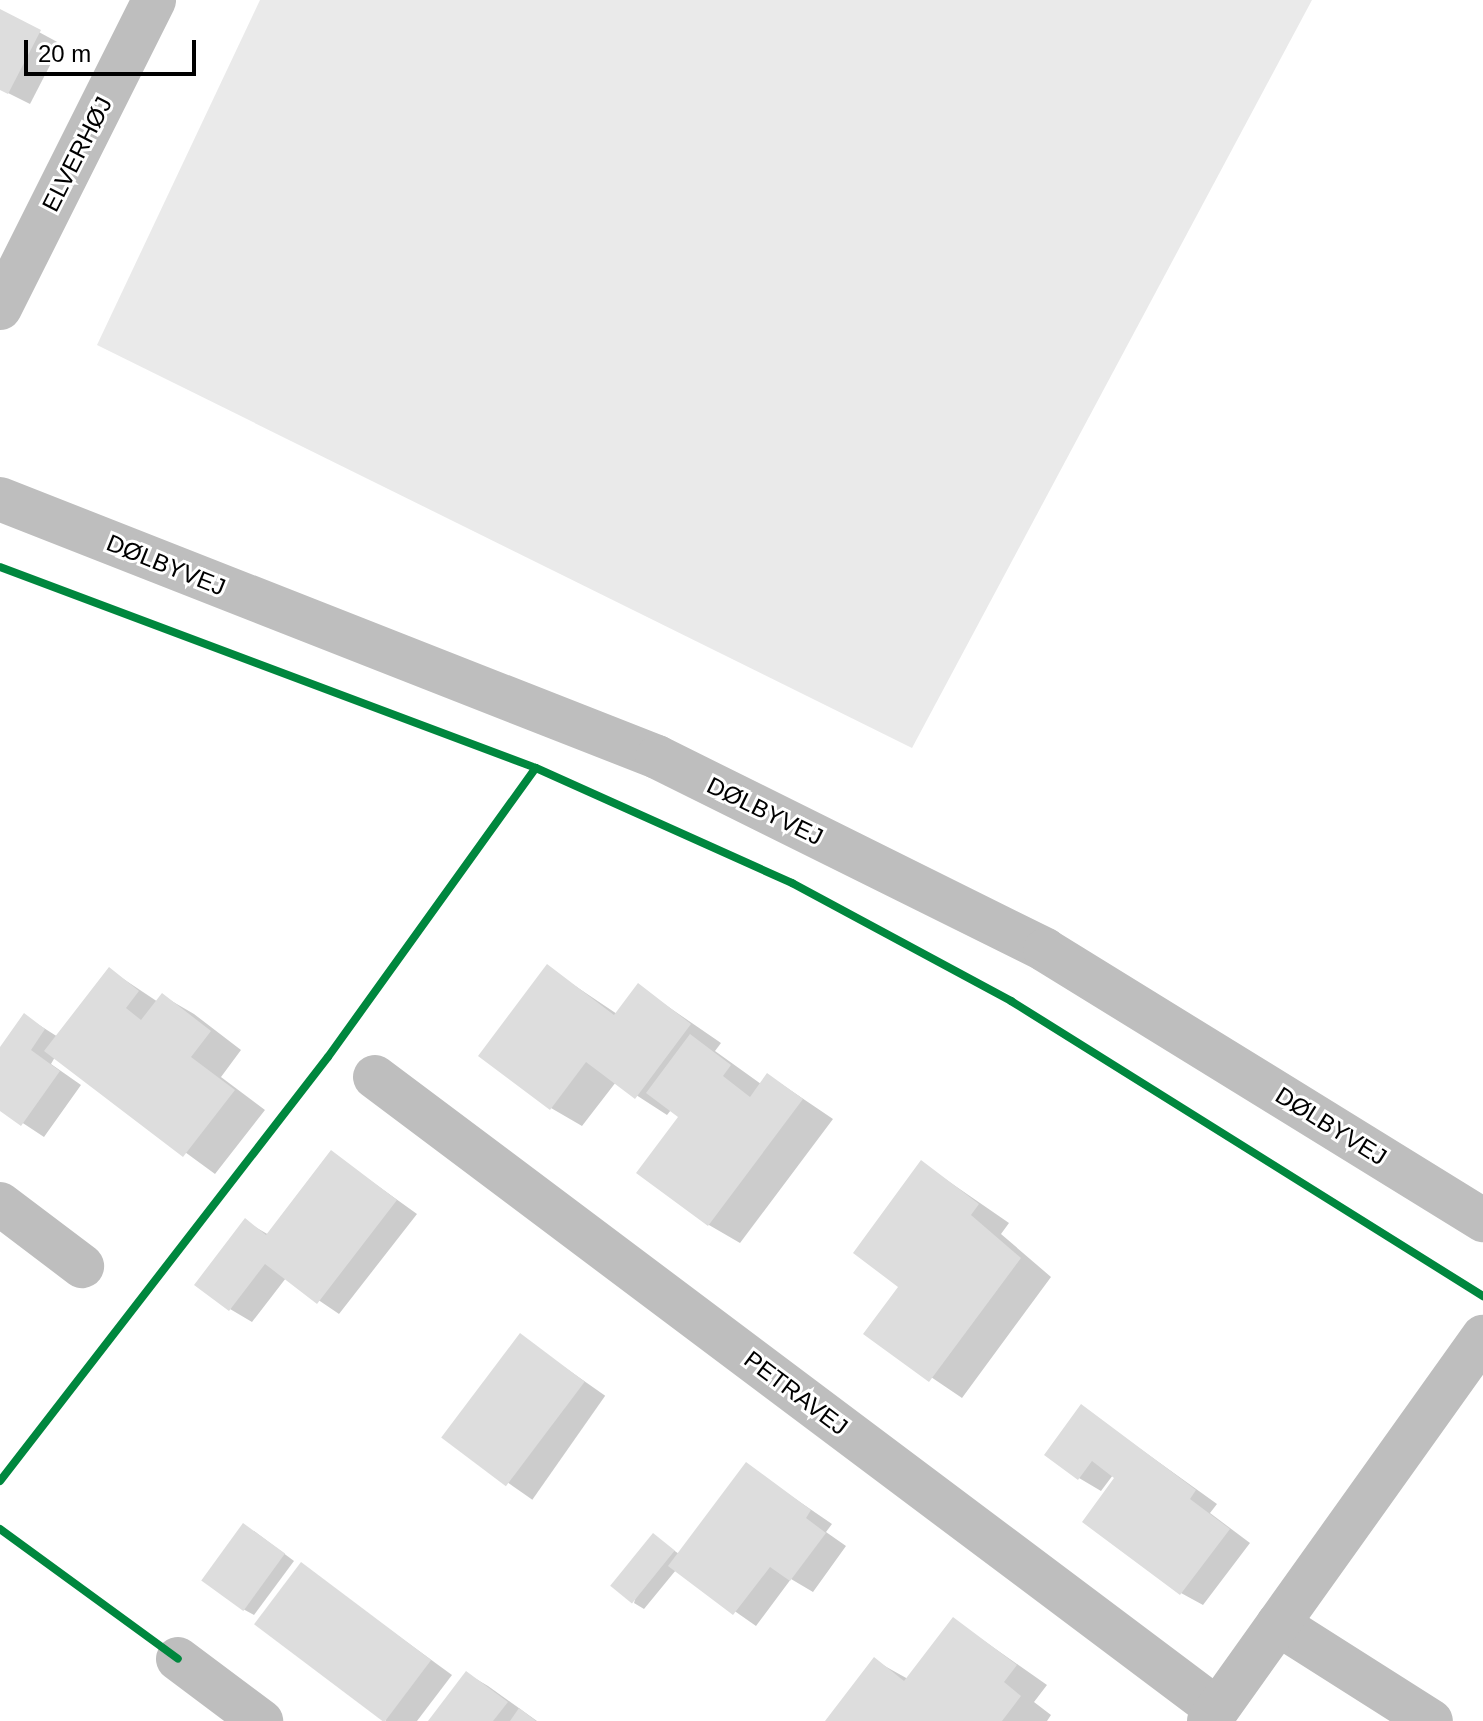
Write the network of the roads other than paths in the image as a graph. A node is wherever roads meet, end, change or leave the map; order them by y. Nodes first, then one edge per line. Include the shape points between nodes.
1 (154, 0) edge
2 (0, 308) edge
3 (0, 499) edge
4 (375, 1077) dead end
5 (0, 1204) edge
6 (1483, 1220) edge
7 (82, 1266) dead end
8 (1483, 1337) edge
9 (1278, 1624) junction
10 (178, 1659) dead end
11 (1213, 1715) edge
12 (261, 1721) edge
13 (1431, 1721) edge

1 - 2 street, ELVERHØJ
3 - 6 street, DØLBYVEJ via 657,757 1045,950
4 - 11 street, PETRAVEJ
5 - 7 street
8 - 9 street, PETRAVEJ
9 - 11 street, PETRAVEJ
9 - 13 street
10 - 12 street

